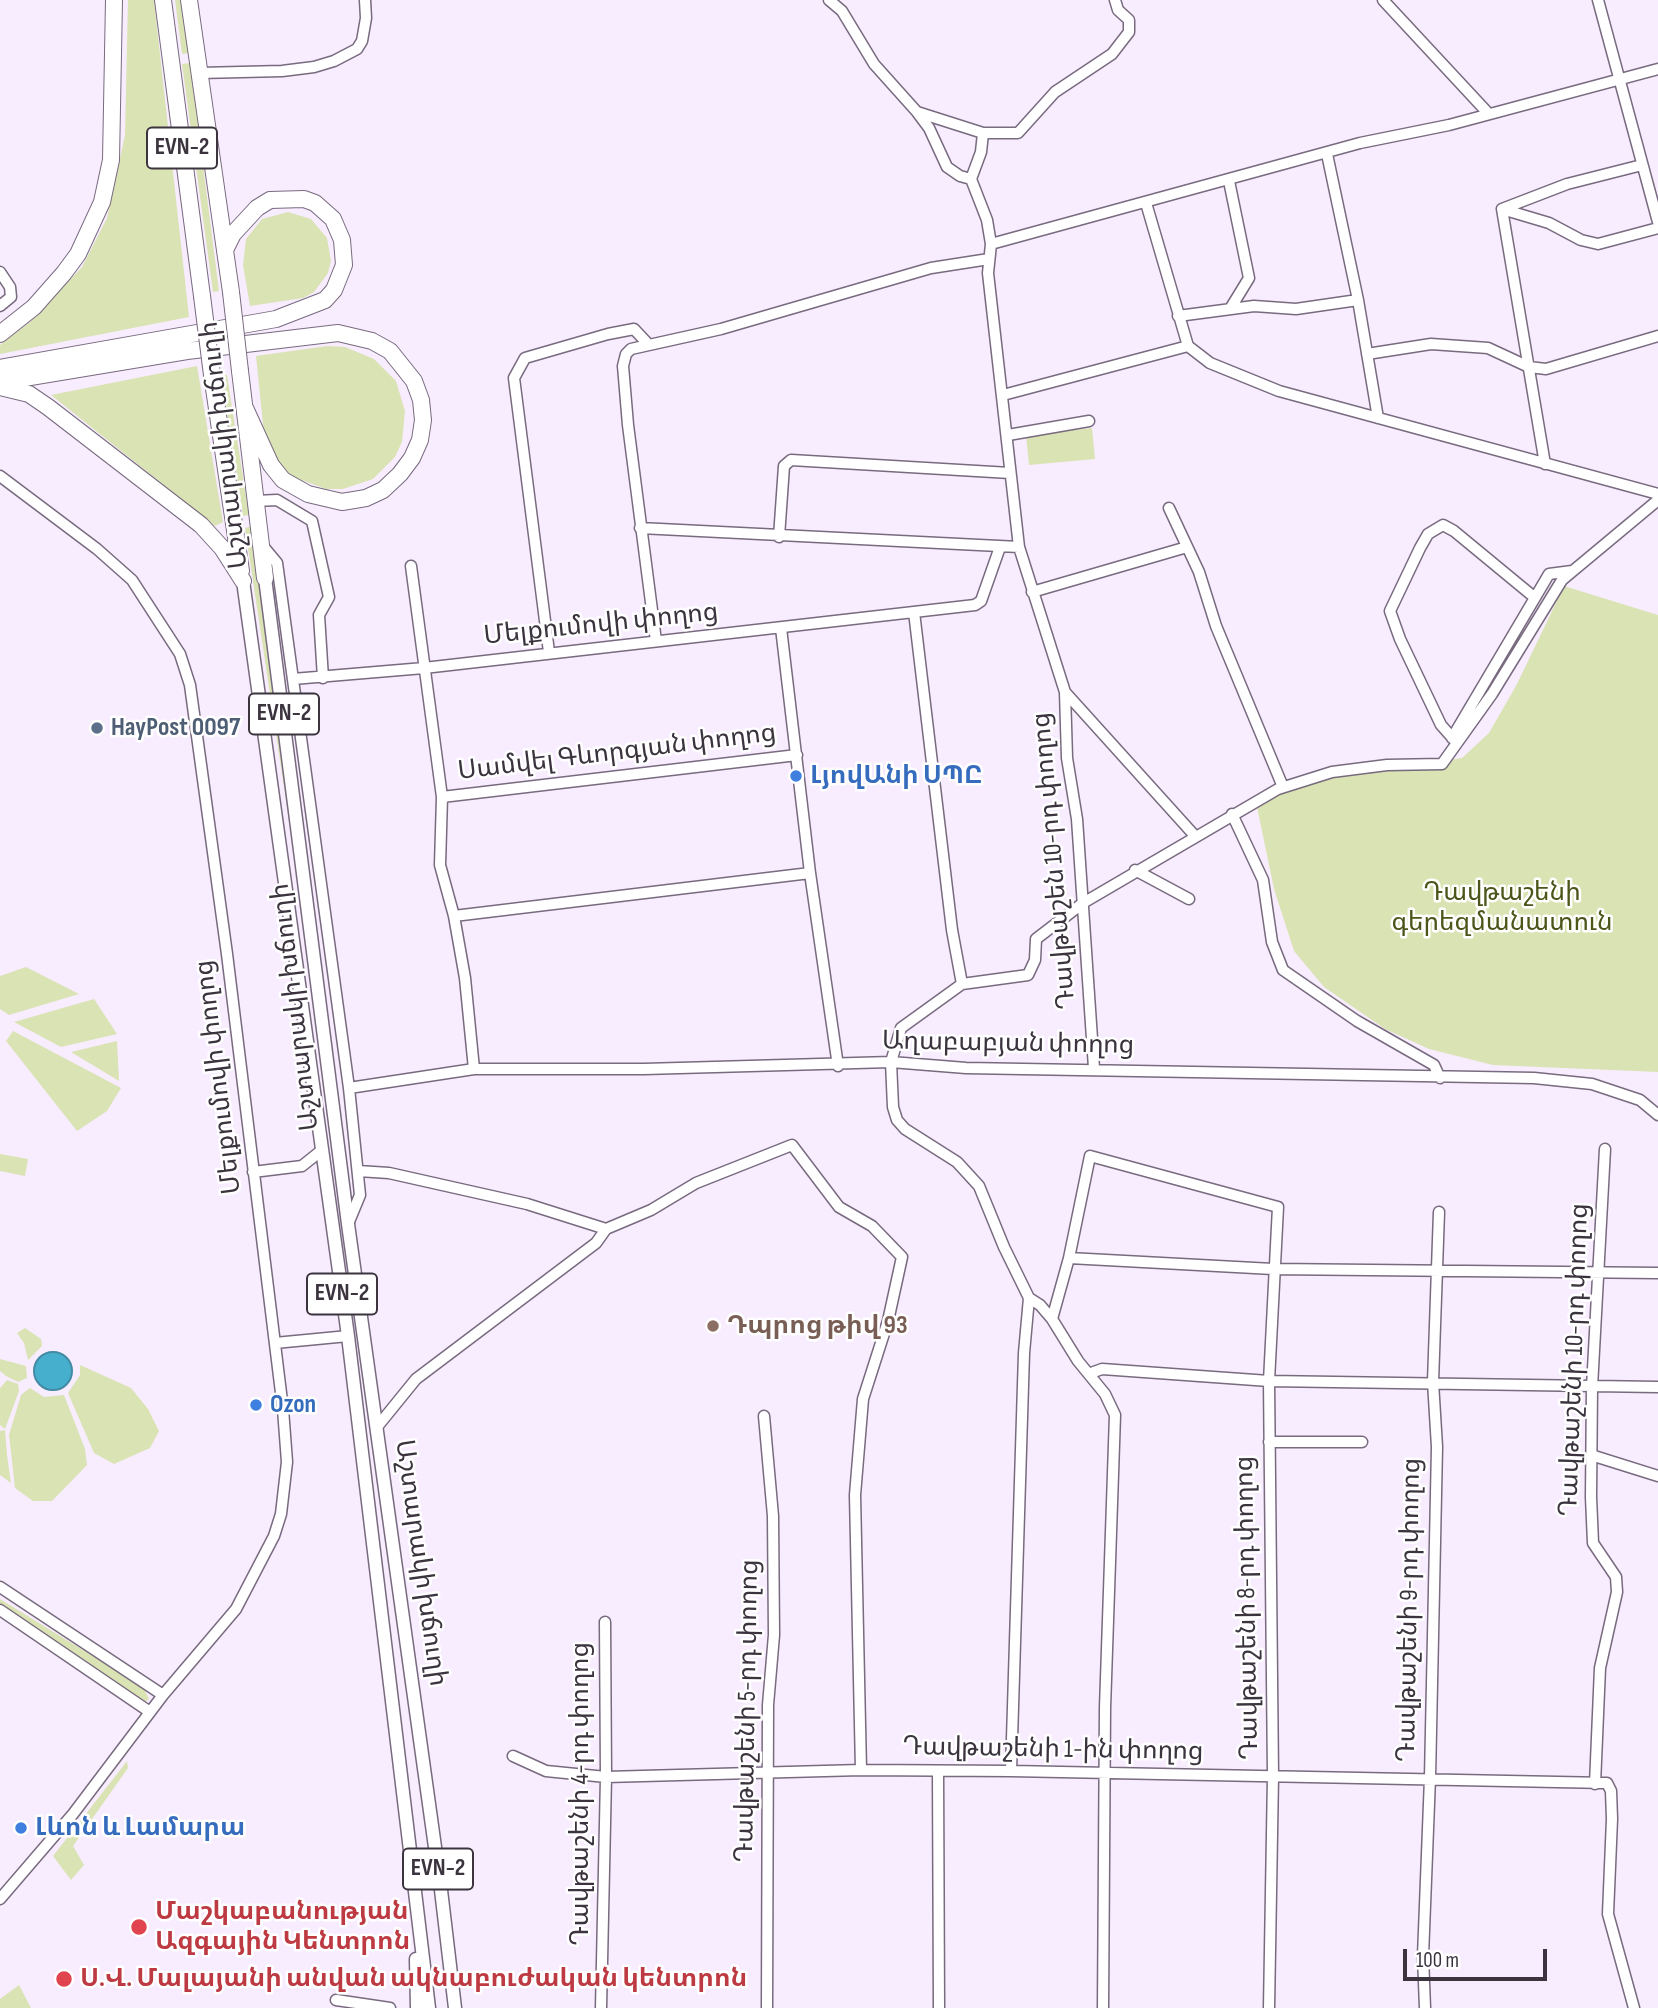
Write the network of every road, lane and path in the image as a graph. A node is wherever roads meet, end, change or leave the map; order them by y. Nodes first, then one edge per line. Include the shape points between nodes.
1 (114, 0) edge
2 (163, 0) edge
3 (189, 0) edge
4 (365, 0) edge
5 (829, 0) edge
6 (1115, 0) edge
7 (1383, 0) edge
8 (1598, 0) edge
9 (1658, 69) edge
10 (200, 73) junction
11 (1619, 78) junction
12 (917, 112) junction
13 (1487, 112) junction
14 (983, 133) junction
15 (1327, 154) junction
16 (1642, 165) junction
17 (971, 179) junction
18 (1229, 180) junction
19 (1146, 203) junction
20 (1502, 209) junction
21 (1658, 222) edge
22 (1658, 228) edge
23 (991, 244) junction
24 (226, 248) junction
25 (989, 259) junction
26 (0, 272) edge
27 (1358, 300) junction
28 (0, 306) edge
29 (1230, 309) junction
30 (1178, 316) junction
31 (0, 334) edge
32 (1658, 335) edge
33 (649, 345) junction
34 (1188, 346) junction
35 (1367, 354) junction
36 (1529, 367) junction
37 (0, 368) edge
38 (0, 384) edge
39 (1003, 395) junction
40 (245, 408) junction
41 (1378, 418) junction
42 (1089, 421) dead end
43 (1008, 435) junction
44 (1545, 464) junction
45 (1010, 473) junction
46 (0, 476) edge
47 (1658, 494) edge
48 (1658, 499) edge
49 (256, 501) junction
50 (1169, 508) dead end
51 (640, 528) junction
52 (779, 537) junction
53 (261, 544) junction
54 (1000, 547) junction
55 (1019, 547) junction
56 (1187, 547) junction
57 (411, 566) dead end
58 (1573, 571) junction
59 (265, 578) joint
60 (243, 581) junction
61 (1032, 592) junction
62 (1534, 597) junction
63 (914, 612) junction
64 (780, 628) junction
65 (656, 641) junction
66 (549, 652) junction
67 (424, 668) junction
68 (323, 678) junction
69 (293, 679) junction
70 (1065, 692) junction
71 (1455, 740) junction
72 (797, 755) junction
73 (1283, 787) junction
74 (442, 797) junction
75 (1232, 814) junction
76 (1195, 836) junction
77 (302, 851) junction
78 (281, 853) junction
79 (1135, 870) junction
80 (810, 873) junction
81 (1189, 899) dead end
82 (1083, 903) junction
83 (454, 916) junction
84 (962, 984) junction
85 (891, 1062) junction
86 (838, 1066) junction
87 (1094, 1068) junction
88 (474, 1069) junction
89 (1440, 1078) junction
90 (349, 1088) junction
91 (1658, 1115) edge
92 (1605, 1149) dead end
93 (322, 1150) junction
94 (358, 1171) junction
95 (253, 1172) junction
96 (1439, 1212) dead end
97 (348, 1224) junction
98 (606, 1229) junction
99 (1069, 1258) junction
100 (1273, 1269) junction
101 (1436, 1271) junction
102 (1658, 1273) edge
103 (1597, 1275) junction
104 (1029, 1298) junction
105 (1052, 1319) junction
106 (348, 1336) junction
107 (275, 1343) junction
108 (1091, 1373) junction
109 (1269, 1381) junction
110 (1433, 1382) junction
111 (1592, 1387) junction
112 (1658, 1387) edge
113 (764, 1416) dead end
114 (377, 1427) junction
115 (1269, 1442) junction
116 (1362, 1442) dead end
117 (1591, 1455) junction
118 (1658, 1476) edge
119 (0, 1587) edge
120 (0, 1610) edge
121 (604, 1622) dead end
122 (163, 1695) junction
123 (150, 1712) junction
124 (417, 1731) junction
125 (398, 1735) junction
126 (513, 1756) dead end
127 (861, 1770) junction
128 (938, 1771) junction
129 (1011, 1771) junction
130 (769, 1773) junction
131 (1106, 1773) junction
132 (1273, 1776) junction
133 (606, 1777) junction
134 (1430, 1778) junction
135 (1595, 1784) junction
136 (0, 1899) edge
137 (336, 2000) dead end
138 (390, 2008) edge
139 (419, 2008) edge
140 (455, 2008) edge
141 (601, 2008) edge
142 (767, 2008) edge
143 (939, 2008) edge
144 (1103, 2008) edge
145 (1269, 2008) edge
146 (1425, 2008) edge
147 (1634, 2008) edge

1 - 31 highway via 111,160 102,202 64,273 34,307
2 - 60 highway, Աշտարակի խճուղի / EVN-2, bridge
3 - 10 highway, Աշտարակի խճուղի
4 - 10 street via 362,41 357,49 334,61 282,71
5 - 12 street via 842,11 874,64
6 - 14 street via 1129,20 1129,32 1112,54 1055,92 1018,133
7 - 13 street
8 - 11 street
9 - 11 street
10 - 24 highway, Աշտարակի խճուղի
11 - 13 street
11 - 16 street
12 - 14 street
12 - 17 street via 947,167
13 - 15 street
14 - 17 street
15 - 18 street
15 - 27 street
16 - 20 street via 1567,184
16 - 21 street
17 - 23 street
18 - 19 street
18 - 29 street via 1250,278
19 - 23 street
19 - 30 street
20 - 22 street via 1598,244
20 - 36 street
23 - 25 street
24 - 37 highway via 257,208 270,200 304,198 333,219 342,240 344,265 325,299 276,319
24 - 40 highway, Աշտարակի խճուղի, bridge
25 - 33 street via 931,268 721,329
25 - 39 street
26 - 28 street via 10,287 10,297
27 - 29 street via 1296,309
27 - 35 street
29 - 30 street
30 - 34 street
32 - 36 street via 1546,369
33 - 51 street via 631,349 623,366
33 - 66 street via 634,329 608,334 526,358 514,378
34 - 39 street
34 - 41 street via 1210,363 1279,391
35 - 36 street via 1431,344 1488,348
35 - 41 street
36 - 44 street
38 - 40 highway via 187,351 338,333 372,341 390,351 414,381 423,420 420,440 400,474 383,490 342,502 308,494 283,480 271,466
38 - 60 highway via 29,394 48,407 201,525
39 - 43 street
40 - 49 highway, Աշտարակի խճուղի / EVN-2
41 - 44 street
42 - 43 street
43 - 45 street
44 - 47 street
45 - 52 street via 792,460 784,466
45 - 55 street
46 - 95 street, Մելքումովի փողոց via 132,580 180,654 195,705
48 - 58 street
49 - 53 highway, Աշտարակի խճուղի / EVN-2
49 - 68 street via 277,500 312,520 328,597 319,615
50 - 56 street
51 - 52 street
51 - 65 street
52 - 54 street
53 - 59 highway, Աշտարակի խճուղի / EVN-2
53 - 69 street via 277,563
54 - 55 street
54 - 63 street, Մելքումովի փողոց via 981,601
55 - 61 street
56 - 61 street
56 - 73 street
57 - 67 street
58 - 62 street via 1551,572
58 - 71 street via 1562,580 1492,694
59 - 77 main road, Աշտարակի խճուղի / EVN-2
60 - 78 main road, Աշտարակի խճուղի / EVN-2
61 - 70 street
62 - 71 street
62 - 71 street via 1443,526 1428,534 1420,548 1390,611 1433,709
63 - 64 street, Մելքումովի փողոց
63 - 84 street via 951,930
64 - 65 street, Մելքումովի փողոց
64 - 72 street
65 - 66 street, Մելքումովի փողոց
66 - 67 street, Մելքումովի փողոց
67 - 68 street, Մելքումովի փողոց
67 - 74 street
68 - 69 street, Մելքումովի փողոց
69 - 90 street
70 - 76 street
70 - 82 street, Դավթաշեն 10-րդ փողոց via 1067,758
71 - 73 street via 1442,764 1332,772
72 - 74 street, Սամվել Գևորգյան փողոց
72 - 80 street
73 - 75 street
74 - 83 street via 440,865
75 - 76 street
75 - 89 street via 1263,880 1272,942 1283,970 1357,1021 1434,1065
76 - 79 street
77 - 78 main road
77 - 97 main road, Աշտարակի խճուղի / EVN-2
78 - 93 main road, Աշտարակի խճուղի / EVN-2
79 - 81 street
79 - 82 street
80 - 83 street
80 - 86 street
82 - 84 street via 1037,939 1028,975
82 - 87 street, Դավթաշեն 10-րդ փողոց
83 - 88 street
84 - 85 street via 901,1028
85 - 86 street, Աղաբաբյան փողոց
85 - 87 street, Աղաբաբյան փողոց via 966,1068
85 - 104 street via 897,1120 957,1162 979,1186
86 - 88 street, Աղաբաբյան փողոց
87 - 89 street, Աղաբաբյան փողոց
88 - 90 street, Աղաբաբյան փողոց
89 - 91 street, Աղաբաբյան փողոց via 1534,1078 1592,1084 1640,1100
90 - 94 street
92 - 103 street, Դավթաշենի 10-րդ փողոց
93 - 95 street via 302,1166
93 - 106 main road, Աշտարակի խճուղի / EVN-2
94 - 97 street via 359,1203
94 - 98 street via 388,1173 527,1204
95 - 107 street, Մելքումովի փողոց
96 - 101 street, Դավթաշենի 9-րդ փողոց
97 - 114 main road, Աշտարակի խճուղի / EVN-2
98 - 114 street via 596,1243 416,1379
98 - 127 street via 651,1210 696,1183 792,1145 838,1207 872,1226 902,1257 863,1399 855,1495
99 - 100 street
99 - 100 street, Դավթաշենի 8-րդ փողոց via 1090,1156 1278,1207
99 - 105 street
100 - 101 street
100 - 109 street, Դավթաշենի 8-րդ փողոց
101 - 103 street
101 - 110 street, Դավթաշենի 9-րդ փողոց
102 - 103 street
103 - 111 street, Դավթաշենի 10-րդ փողոց
104 - 105 street
104 - 129 street
105 - 108 street
106 - 107 street
106 - 125 main road, Աշտարակի խճուղի / EVN-2
107 - 122 street, Մելքումովի փողոց via 287,1462 281,1514 258,1572 236,1609
108 - 109 street via 1102,1369
108 - 131 street via 1115,1415 1116,1441
109 - 110 street
109 - 115 street, Դավթաշենի 8-րդ փողոց
110 - 111 street
110 - 134 street, Դավթաշենի 9-րդ փողոց via 1437,1447
111 - 112 street
111 - 117 street, Դավթաշենի 10-րդ փողոց
113 - 130 street, Դավթաշենի 5-րդ փողոց via 773,1516
114 - 124 main road, Աշտարակի խճուղի / EVN-2
115 - 116 street
115 - 132 street, Դավթաշենի 8-րդ փողոց
117 - 118 street
117 - 135 street, Դավթաշենի 10-րդ փողոց via 1593,1544 1616,1577 1617,1592 1600,1668
119 - 122 street
120 - 123 street
121 - 133 street, Դավթաշենի 4-րդ փողոց
122 - 123 street, Մելքումովի փողոց
123 - 136 street, Մելքումովի փողոց via 74,1814
124 - 125 main road
124 - 140 main road, Աշտարակի խճուղի / EVN-2
125 - 139 main road, Աշտարակի խճուղի / EVN-2 via 414,1892
126 - 133 street, Դավթաշենի 1-ին փողոց via 546,1771
127 - 128 street, Դավթաշենի 1-ին փողոց
127 - 130 street, Դավթաշենի 1-ին փողոց
128 - 129 street, Դավթաշենի 1-ին փողոց
128 - 143 street
129 - 131 street, Դավթաշենի 1-ին փողոց
130 - 133 street, Դավթաշենի 1-ին փողոց
130 - 142 street, Դավթաշենի 5-րդ փողոց
131 - 132 street, Դավթաշենի 1-ին փողոց
131 - 144 street
132 - 134 street, Դավթաշենի 1-ին փողոց
132 - 145 street, Դավթաշենի 8-րդ փողոց
133 - 141 street, Դավթաշենի 4-րդ փողոց
134 - 135 street, Դավթաշենի 1-ին փողոց
134 - 146 street, Դավթաշենի 9-րդ փողոց
135 - 147 street via 1607,1783 1611,1791 1608,1914
137 - 138 street

